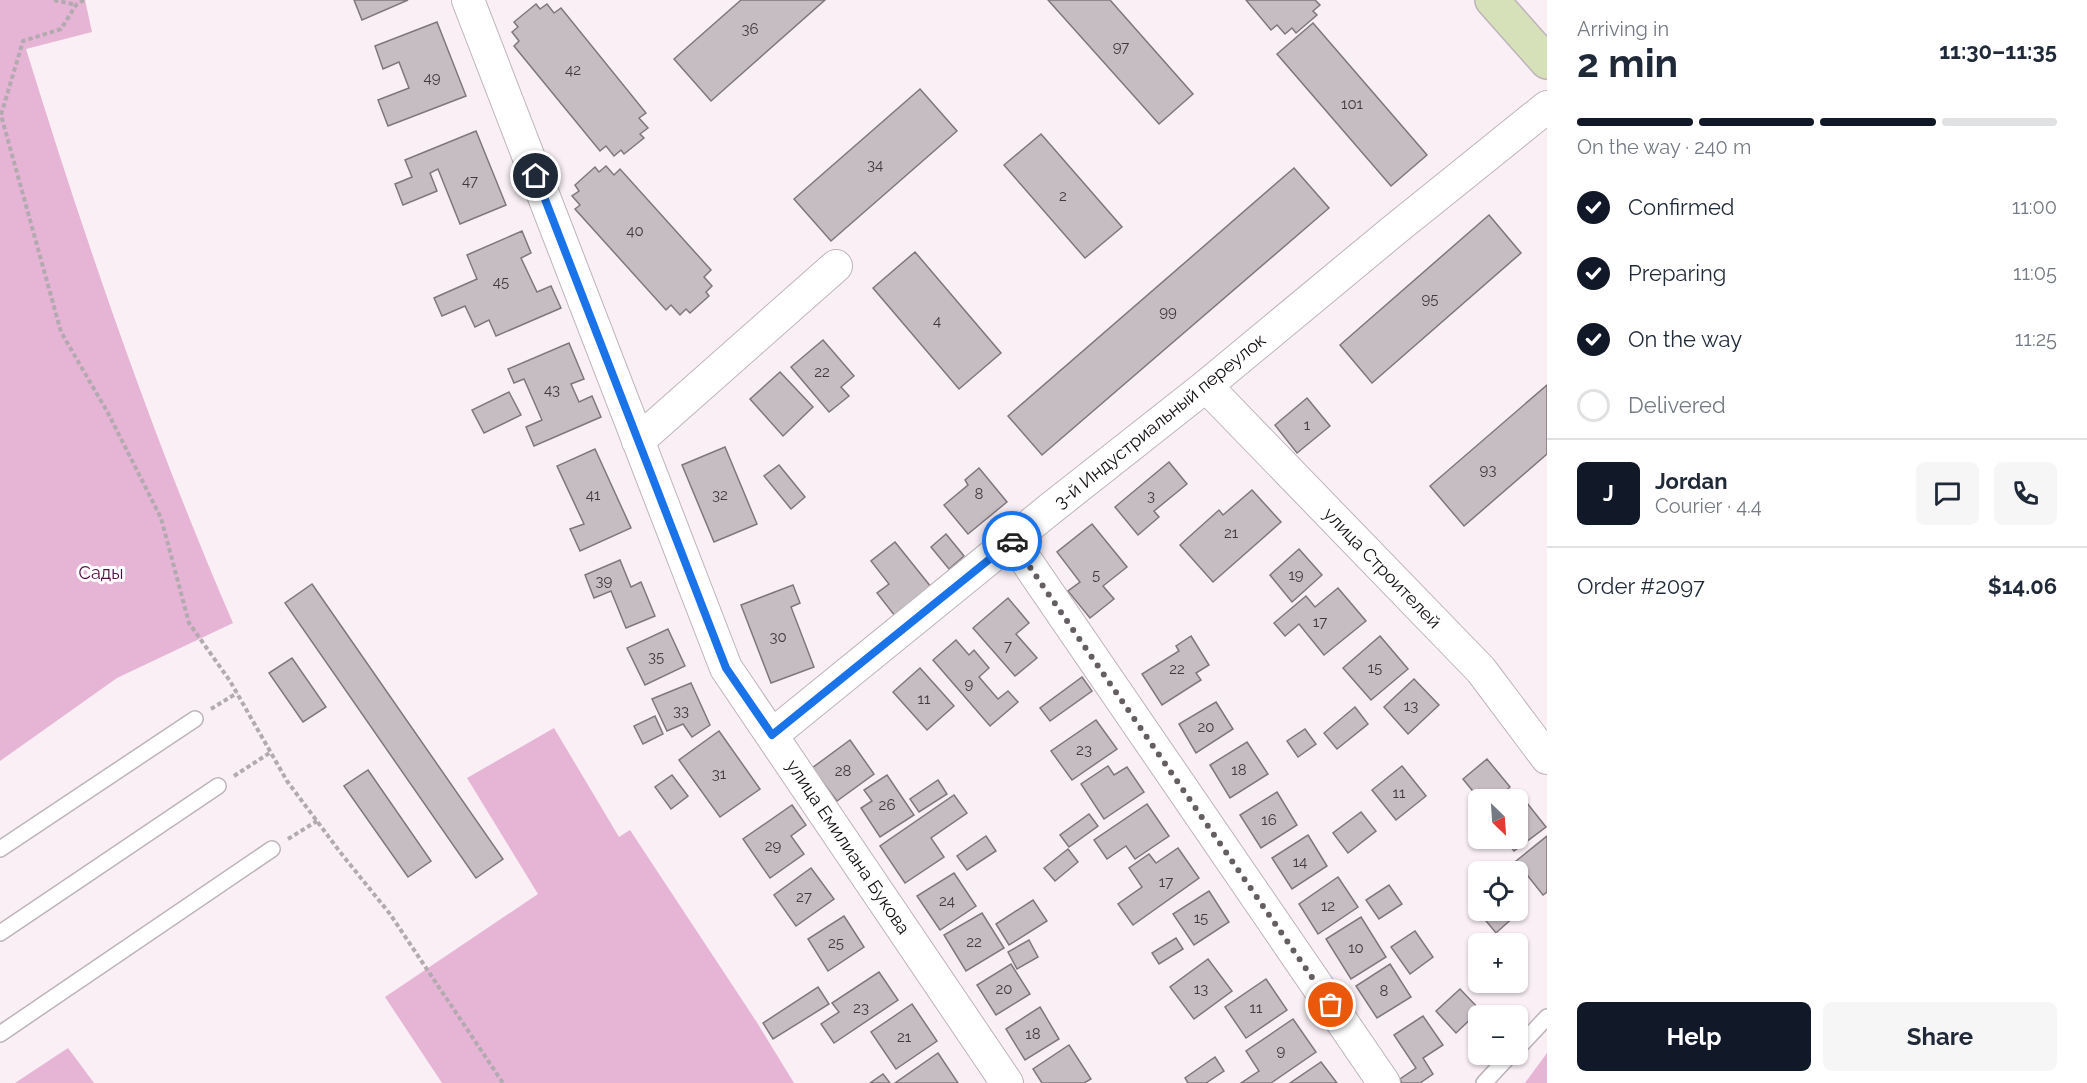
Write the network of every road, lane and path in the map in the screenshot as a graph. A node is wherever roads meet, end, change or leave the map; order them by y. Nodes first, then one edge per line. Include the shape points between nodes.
1 (54, 0) edge
2 (84, 0) edge
3 (468, 0) edge
4 (1492, 0) edge
5 (76, 5) junction
6 (1547, 62) edge
7 (1547, 107) edge
8 (836, 266) dead end
9 (1206, 386) junction
10 (638, 441) junction
11 (1012, 540) junction
12 (237, 693) junction
13 (195, 719) joint
14 (772, 735) junction
15 (271, 752) junction
16 (1547, 758) edge
17 (218, 786) joint
18 (317, 821) junction
19 (0, 849) edge
20 (272, 849) joint
21 (0, 933) edge
22 (1547, 1017) edge
23 (0, 1034) edge
24 (1528, 1037) edge
25 (1501, 1065) edge
26 (503, 1083) edge
27 (1007, 1083) edge
28 (1384, 1083) edge
29 (1484, 1083) edge

1 - 5 path
2 - 5 path
3 - 10 street, улица Емилиана Букова
4 - 6 street
5 - 12 path via 61,29 23,41 1,115 61,332 108,413 161,518 189,622
7 - 9 street, 3-й Индустриальный переулок
8 - 10 street
9 - 11 street, 3-й Индустриальный переулок
9 - 16 street, улица Строителей via 1480,670
10 - 14 street, улица Емилиана Букова via 726,668
11 - 14 street, 3-й Индустриальный переулок
11 - 28 street
12 - 13 path
12 - 15 path
13 - 19 lane
14 - 27 street, улица Емилиана Букова
15 - 17 path
15 - 18 path
17 - 21 lane
18 - 20 path
18 - 26 path via 390,914
20 - 23 lane
22 - 24 lane
25 - 29 lane

